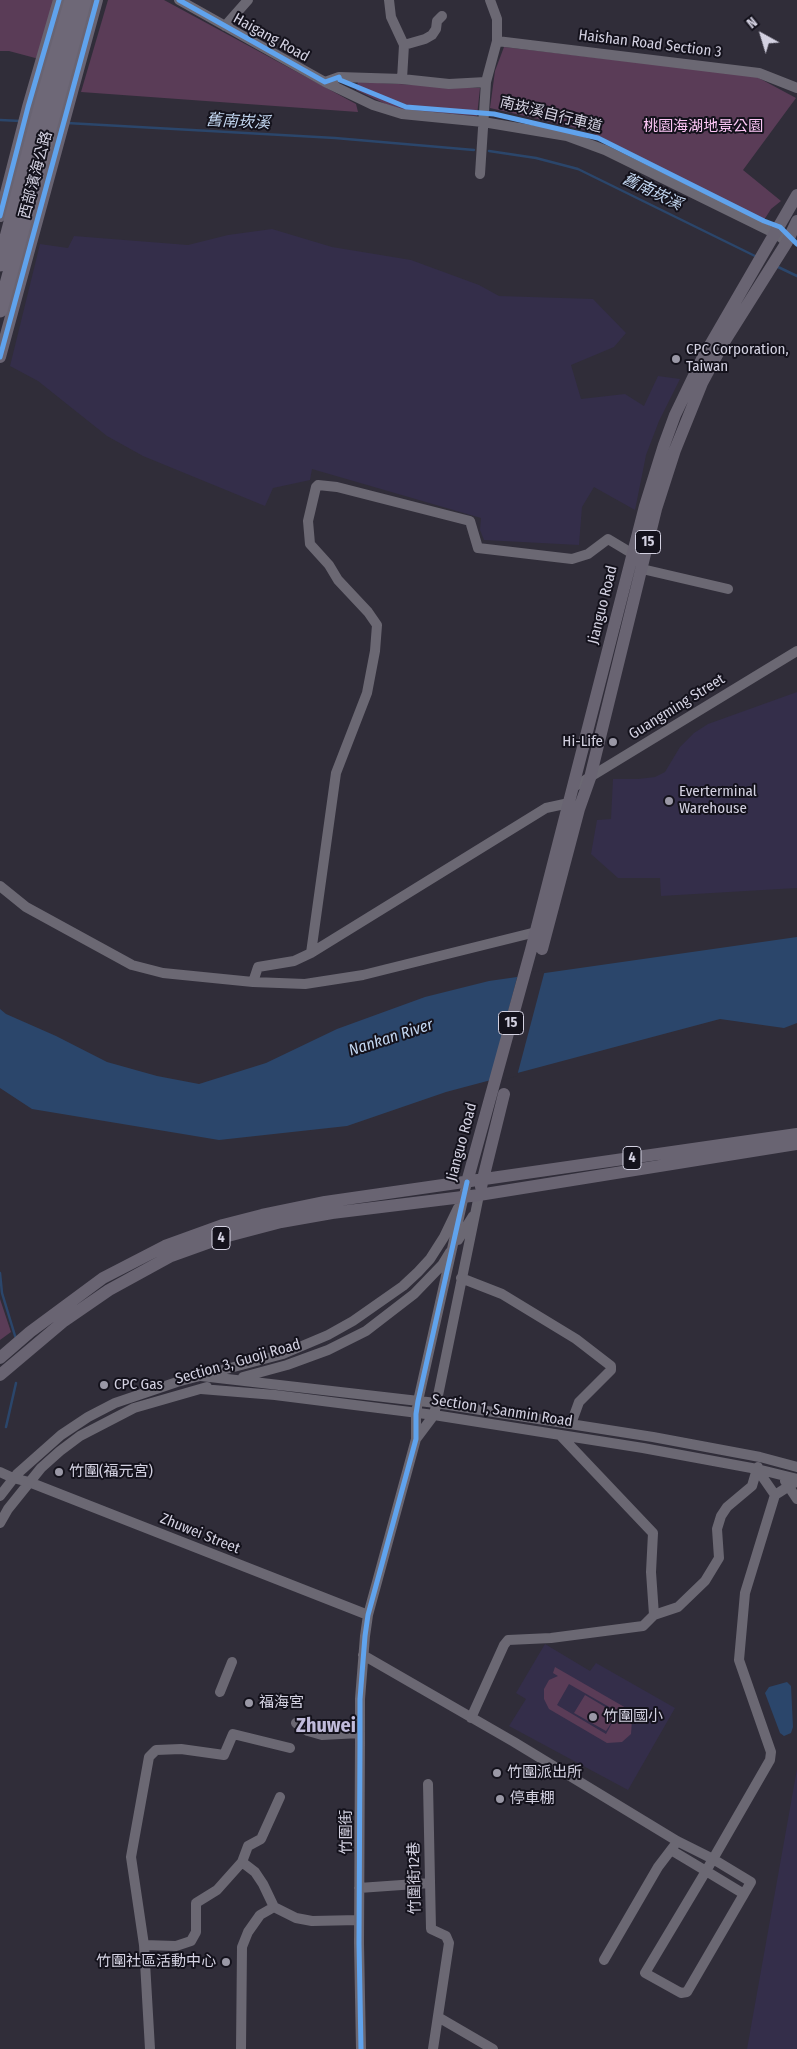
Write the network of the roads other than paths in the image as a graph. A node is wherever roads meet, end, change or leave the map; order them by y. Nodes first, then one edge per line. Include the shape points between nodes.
1 (59, 0) edge
2 (72, 0) edge
3 (84, 0) edge
4 (97, 0) edge
5 (179, 0) edge
6 (248, 0) edge
7 (389, 0) edge
8 (490, 0) edge
9 (442, 16) dead end
10 (225, 26) junction
11 (497, 41) junction
12 (404, 45) junction
13 (402, 79) junction
14 (325, 82) junction
15 (486, 82) junction
16 (797, 88) edge
17 (483, 122) junction
18 (480, 174) dead end
19 (797, 195) edge
20 (0, 216) edge
21 (797, 221) edge
22 (773, 239) junction
23 (784, 246) junction
24 (0, 264) edge
25 (0, 310) edge
26 (0, 357) edge
27 (633, 554) junction
28 (642, 569) junction
29 (728, 589) dead end
30 (797, 651) edge
31 (590, 778) junction
32 (572, 788) junction
33 (569, 804) junction
34 (0, 886) edge
35 (536, 932) junction
36 (536, 950) junction
37 (311, 953) junction
38 (253, 982) junction
39 (497, 1095) junction
40 (797, 1134) edge
41 (797, 1144) edge
42 (482, 1180) junction
43 (468, 1182) junction
44 (478, 1195) junction
45 (464, 1196) junction
46 (473, 1216) junction
47 (454, 1246) junction
48 (461, 1278) junction
49 (0, 1358) edge
50 (0, 1375) edge
51 (201, 1376) junction
52 (237, 1379) junction
53 (201, 1389) junction
54 (418, 1401) junction
55 (436, 1403) junction
56 (416, 1414) junction
57 (434, 1415) junction
58 (570, 1424) junction
59 (560, 1435) junction
60 (416, 1440) junction
61 (760, 1457) junction
62 (797, 1467) edge
63 (757, 1470) junction
64 (0, 1472) edge
65 (21, 1480) junction
66 (794, 1482) edge
67 (775, 1495) junction
68 (0, 1496) edge
69 (797, 1499) edge
70 (0, 1522) edge
71 (368, 1615) junction
72 (654, 1615) junction
73 (363, 1655) junction
74 (232, 1662) dead end
75 (220, 1692) dead end
76 (471, 1718) junction
77 (296, 1723) dead end
78 (360, 1733) junction
79 (290, 1748) dead end
80 (428, 1784) dead end
81 (280, 1797) dead end
82 (674, 1846) junction
83 (713, 1859) junction
84 (242, 1862) junction
85 (706, 1871) junction
86 (430, 1883) junction
87 (359, 1888) junction
88 (744, 1894) junction
89 (274, 1907) junction
90 (359, 1920) junction
91 (144, 1945) junction
92 (604, 1960) dead end
93 (438, 2017) junction
94 (150, 2049) edge
95 (241, 2049) edge
96 (361, 2049) edge
97 (433, 2049) edge
98 (492, 2049) edge

1 - 20 main road, 西部濱海公路
2 - 24 highway
3 - 25 highway
4 - 26 main road, 西部濱海公路
5 - 10 street, Haigang Road
6 - 10 street
7 - 12 street via 391,17
8 - 11 street via 497,19
9 - 12 street via 432,35
10 - 14 street, Haigang Road
11 - 15 street
11 - 16 street, Haishan Road Section 3 via 759,73
12 - 13 street
13 - 14 street via 339,77
13 - 15 street via 449,84
14 - 17 street, Haigang Road via 373,105 402,114
15 - 17 street
17 - 18 street
17 - 22 street, Haigang Road via 567,136 605,150
19 - 22 main road, 15
21 - 23 main road, 15
22 - 23 street, Haigang Road
22 - 27 main road, Jianguo Road / 15 via 702,359 676,415 654,477
23 - 28 main road, Jianguo Road / 15 via 702,383 665,481
27 - 32 main road, Jianguo Road / 15
27 - 37 street via 608,539 588,554 572,559 478,548 470,522 337,487 316,487 308,521 310,544 376,625 367,693 336,773
28 - 29 street
28 - 31 main road, Jianguo Road / 15
30 - 31 street, Guangming Street
31 - 32 street, Guangming Street
31 - 36 main road, Jianguo Road / 15
32 - 33 main road, Jianguo Road / 15
33 - 35 main road, Jianguo Road / 15
33 - 37 street via 546,808
34 - 38 street via 26,907 132,965 163,973
35 - 36 main road, Jianguo Road / 15
35 - 38 street via 363,975 304,984
36 - 39 main road, 15
37 - 38 street via 294,961 258,967
39 - 42 main road, Jianguo Road / 15
39 - 43 main road, Jianguo Road / 15
40 - 42 main road, 4
41 - 44 main road, 4
42 - 43 main road, 4
42 - 44 main road, Jianguo Road / 15
43 - 45 street, Jianguo Road
43 - 49 main road, 4 via 325,1202 262,1215 189,1236 130,1262 103,1278
44 - 45 main road, 4
44 - 46 street, Jianguo Road
45 - 47 street
45 - 50 main road, 4 via 281,1222 199,1245 129,1277 96,1298
45 - 51 street, Section 3, Guoji Road via 430,1259 403,1286 378,1304 306,1345
46 - 47 street, Section 3, Guoji Road
46 - 48 street, Jianguo Road
47 - 52 street, Section 3, Guoji Road via 442,1265 414,1294 366,1331 328,1350
47 - 54 street
48 - 55 street, Jianguo Road
48 - 58 street via 510,1299 576,1339 611,1366 611,1370 579,1402
51 - 52 street, Section 1, Sanmin Road
51 - 65 street, Section 3, Guoji Road via 143,1392 88,1417 55,1440
52 - 53 street, Section 3, Guoji Road
52 - 54 street, Section 1, Sanmin Road
53 - 56 street, Section 1, Sanmin Road via 275,1395
53 - 65 street, Section 3, Guoji Road via 115,1416 80,1436
54 - 55 street, Section 1, Sanmin Road
54 - 56 street
55 - 57 street, Jianguo Road
55 - 58 street, Section 1, Sanmin Road
56 - 57 street, Section 1, Sanmin Road
56 - 60 street
57 - 59 street, Section 1, Sanmin Road
57 - 60 street
58 - 61 street, Section 1, Sanmin Road
59 - 63 street, Section 1, Sanmin Road
59 - 72 street via 653,1533
60 - 71 street, 竹圍街
61 - 62 street, Section 1, Sanmin Road
61 - 63 street
63 - 66 street, Section 1, Sanmin Road
63 - 67 street
63 - 72 street via 752,1486 721,1516 717,1529 719,1558 705,1581 678,1607
64 - 65 street, Zhuwei Street
65 - 68 street, Section 3, Guoji Road
65 - 70 street, Section 3, Guoji Road
65 - 71 street, Zhuwei Street
66 - 67 street
66 - 69 street
67 - 83 street via 745,1593 739,1660 771,1752 770,1760
71 - 73 street, 竹圍街
72 - 76 street via 643,1626 508,1640
73 - 76 street
73 - 78 street, 竹圍街
74 - 75 street
76 - 82 street via 564,1772
77 - 78 street via 322,1735
78 - 87 street, 竹圍街
79 - 91 street via 234,1734 224,1755 181,1749 156,1750 149,1757 131,1857
80 - 86 street, 竹圍街12巷
81 - 84 street via 261,1839 248,1846
82 - 83 street
82 - 85 street
82 - 92 street via 658,1867
83 - 85 street
83 - 88 street via 751,1882
84 - 89 street via 255,1872
84 - 91 street via 217,1890 196,1903 196,1932 191,1942 176,1946
85 - 88 street
85 - 88 street via 645,1972 681,1993 688,1992
86 - 87 street
86 - 93 street, 竹圍街12巷 via 431,1929 446,1936 449,1943
87 - 90 street, 竹圍街
89 - 90 street via 296,1918 312,1921
89 - 95 street via 260,1915 242,1947
90 - 96 street, 竹圍街
91 - 94 street
93 - 97 street, 竹圍街12巷
93 - 98 street

